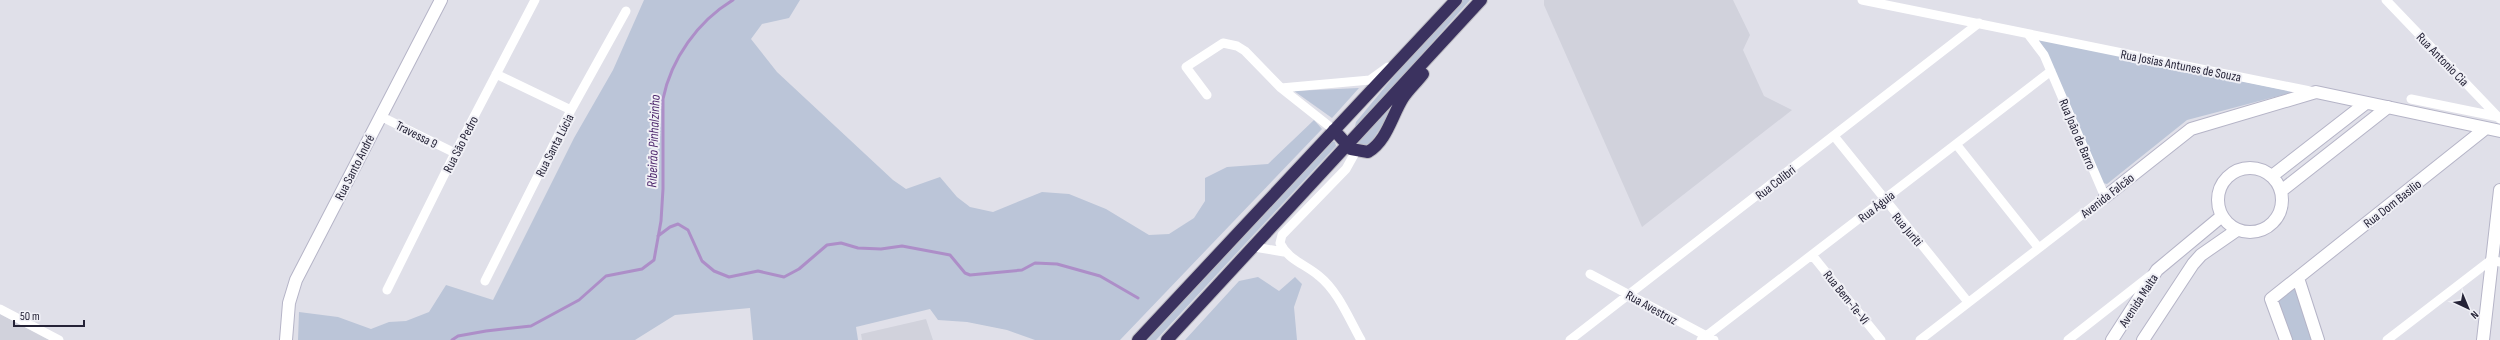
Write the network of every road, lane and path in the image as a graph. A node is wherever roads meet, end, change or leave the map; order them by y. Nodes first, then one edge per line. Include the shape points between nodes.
1 (441, 0) edge
2 (536, 0) edge
3 (1456, 0) edge
4 (1482, 0) edge
5 (1862, 0) edge
6 (2386, 0) edge
7 (626, 11) dead end
8 (1979, 23) junction
9 (2028, 34) junction
10 (1406, 54) junction
11 (2051, 71) junction
12 (496, 74) junction
13 (1281, 88) junction
14 (2316, 92) junction
15 (1207, 95) dead end
16 (2411, 99) dead end
17 (2366, 103) junction
18 (2388, 107) junction
19 (571, 110) junction
20 (380, 116) junction
21 (2500, 118) edge
22 (2486, 128) junction
23 (1334, 130) junction
24 (2500, 131) edge
25 (1834, 136) junction
26 (1956, 144) junction
27 (1349, 145) junction
28 (454, 153) junction
29 (2272, 176) junction
30 (2500, 190) edge
31 (2281, 191) junction
32 (2105, 197) junction
33 (1884, 200) junction
34 (2222, 216) junction
35 (2237, 230) junction
36 (1254, 247) junction
37 (2038, 247) junction
38 (1284, 252) junction
39 (1812, 255) junction
40 (2495, 261) edge
41 (2157, 270) junction
42 (1590, 274) dead end
43 (2298, 278) junction
44 (485, 281) dead end
45 (387, 290) dead end
46 (1629, 294) junction
47 (1968, 302) junction
48 (0, 309) edge
49 (1707, 339) edge
50 (59, 340) edge
51 (286, 340) edge
52 (1138, 340) edge
53 (1166, 340) edge
54 (1361, 340) edge
55 (1570, 340) edge
56 (1881, 340) edge
57 (1920, 340) edge
58 (2068, 340) edge
59 (2112, 340) edge
60 (2143, 340) edge
61 (2286, 340) edge
62 (2318, 340) edge
63 (2387, 340) edge
64 (2483, 340) edge

1 - 20 street, Rua Santo André
2 - 12 street, Rua São Pedro
3 - 10 highway
4 - 27 highway
4 - 27 highway via 1403,98 1375,149 1368,152
5 - 8 street, Rua Josias Antunes de Souza
6 - 21 street, Rua Antonio Cia
7 - 19 street, Rua Santa Lúcia
8 - 9 street, Rua Josias Antunes de Souza
8 - 25 street, Rua Colibri
9 - 11 street, Rua João de Barro via 2044,55
9 - 14 street, Rua Josias Antunes de Souza
10 - 13 street via 1370,80
10 - 23 highway
10 - 27 highway via 1344,133
11 - 26 street, Rua Águia
11 - 32 street, Rua João de Barro
12 - 19 street
12 - 28 street, Rua São Pedro
13 - 15 street via 1245,51 1224,43 1186,67
13 - 23 street
14 - 17 street, Rua Josias Antunes de Souza
14 - 32 street, Avenida Falcão via 2191,129
16 - 21 street
17 - 18 street, Rua Josias Antunes de Souza
17 - 29 street
18 - 22 street, Rua Josias Antunes de Souza
18 - 31 street
19 - 44 street, Rua Santa Lúcia
20 - 28 street, Travessa 9
20 - 51 street, Rua Santo André via 296,280 289,302
22 - 24 street, Rua Josias Antunes de Souza
22 - 43 street, Rua Dom Basilio
23 - 27 highway
23 - 52 highway
25 - 33 street, Rua Juriti
25 - 46 street, Rua Colibri
26 - 33 street, Rua Águia
26 - 37 street
27 - 36 highway
27 - 38 street via 1346,169 1282,235 1280,243
28 - 45 street, Rua São Pedro
29 - 31 street
29 - 34 street via 2253,168 2233,173 2223,183 2218,196
30 - 40 street
31 - 35 street via 2281,211 2269,227 2250,233
32 - 37 street, Avenida Falcão
33 - 39 street, Rua Águia
33 - 47 street, Rua Juriti
34 - 35 street
34 - 41 street, Avenida Malta
35 - 60 street, Avenida Malta via 2201,255 2193,264
36 - 38 street
36 - 53 highway
37 - 47 street, Avenida Falcão
38 - 54 street via 1319,275 1332,290
39 - 49 street, Rua Águia
39 - 56 street, Rua Bem-Te-Vi
40 - 63 street
40 - 64 street
41 - 58 street
41 - 59 street, Avenida Malta
42 - 46 street, Rua Avestruz
43 - 61 street, Rua Dom Basilio via 2271,299
43 - 62 street
46 - 49 street, Rua Avestruz
46 - 55 street, Rua Colibri
47 - 57 street, Avenida Falcão
48 - 50 street

